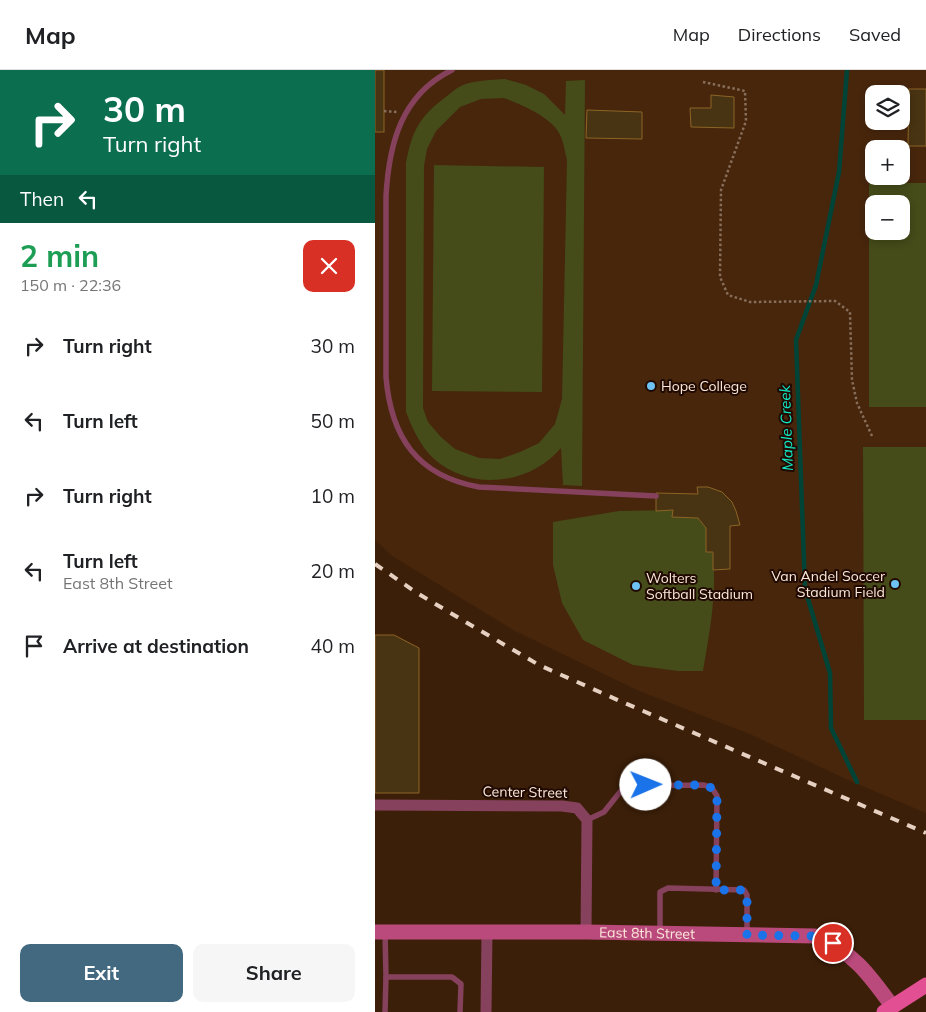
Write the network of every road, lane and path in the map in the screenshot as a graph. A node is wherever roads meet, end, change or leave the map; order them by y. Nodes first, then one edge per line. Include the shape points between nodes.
1 (452, 70) edge
2 (703, 82) dead end
3 (872, 436) dead end
4 (656, 496) dead end
5 (375, 805) edge
6 (587, 820) junction
7 (716, 890) junction
8 (380, 932) edge
9 (487, 932) junction
10 (587, 932) junction
11 (660, 934) junction
12 (747, 935) junction
13 (386, 977) junction
14 (926, 984) edge
15 (888, 1009) edge
16 (385, 1012) edge
17 (460, 1012) edge
18 (486, 1012) edge

1 - 4 lane via 433,81 405,112 388,169 386,377 389,405 401,437 423,464 465,484
2 - 3 path via 745,90 746,121 721,190 720,277 728,295 750,302 835,302 849,312 852,380 857,403
5 - 6 street, Center Street via 562,806 577,808
6 - 7 lane via 604,812 627,786 704,785 712,788 717,796
6 - 10 street
7 - 11 lane via 668,888 660,892
7 - 12 lane via 743,890 747,894
8 - 9 main road, East 8th Street
8 - 13 lane
9 - 10 main road, East 8th Street
9 - 18 street
10 - 11 main road, East 8th Street
11 - 12 main road, East 8th Street
12 - 15 main road, East 8th Street via 815,936 833,943 849,954 874,980
13 - 16 lane
13 - 17 lane via 452,977 461,984
14 - 15 main road

